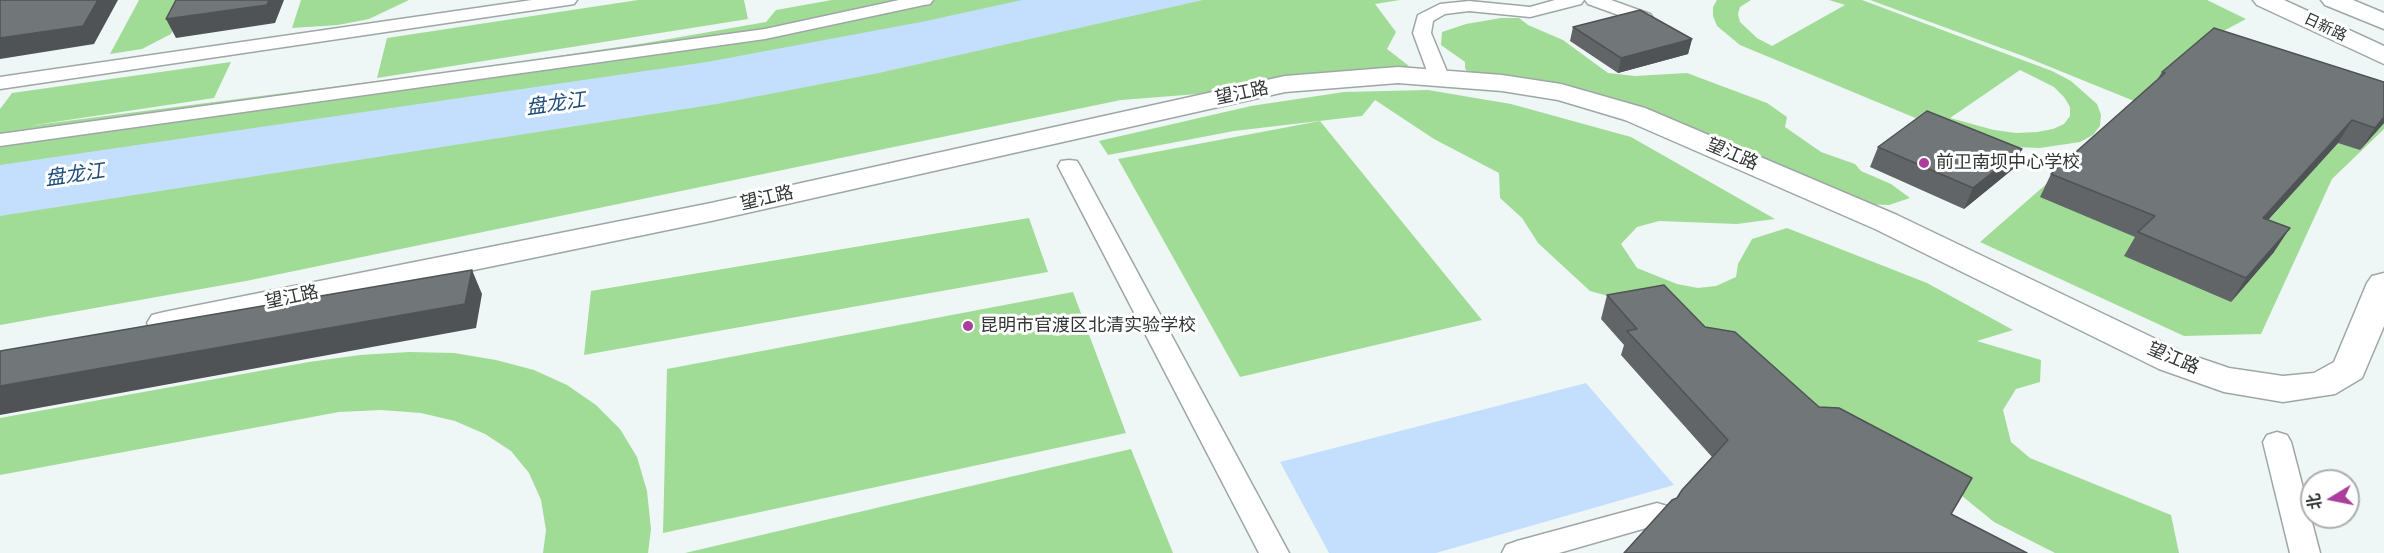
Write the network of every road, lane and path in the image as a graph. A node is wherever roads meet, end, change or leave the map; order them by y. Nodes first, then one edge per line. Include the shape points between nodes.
1 (568, 0) edge
2 (924, 0) edge
3 (1575, 0) edge
4 (1594, 0) edge
5 (2265, 0) edge
6 (2332, 0) edge
7 (1644, 18) edge
8 (2384, 22) edge
9 (2384, 56) edge
10 (1440, 79) junction
11 (0, 83) edge
12 (0, 140) edge
13 (1069, 166) dead end
14 (2384, 283) edge
15 (135, 328) edge
16 (2277, 442) dead end
17 (1657, 514) edge
18 (1556, 548) edge
19 (1274, 553) edge
20 (1517, 553) edge
21 (2305, 553) edge

1 - 11 lane
2 - 12 lane via 765,34
3 - 10 lane via 1530,12 1469,6 1440,9 1424,19 1422,33
4 - 7 lane
5 - 9 street, 日新路
6 - 8 street, 日新路
10 - 14 street, 望江路 via 1502,83 1561,93 1635,114 1886,222 2172,361 2224,380 2283,389 2322,384 2349,369
10 - 15 street, 望江路 via 1398,75 1285,84 711,212
13 - 19 lane
16 - 21 lane
17 - 18 lane
18 - 20 lane

